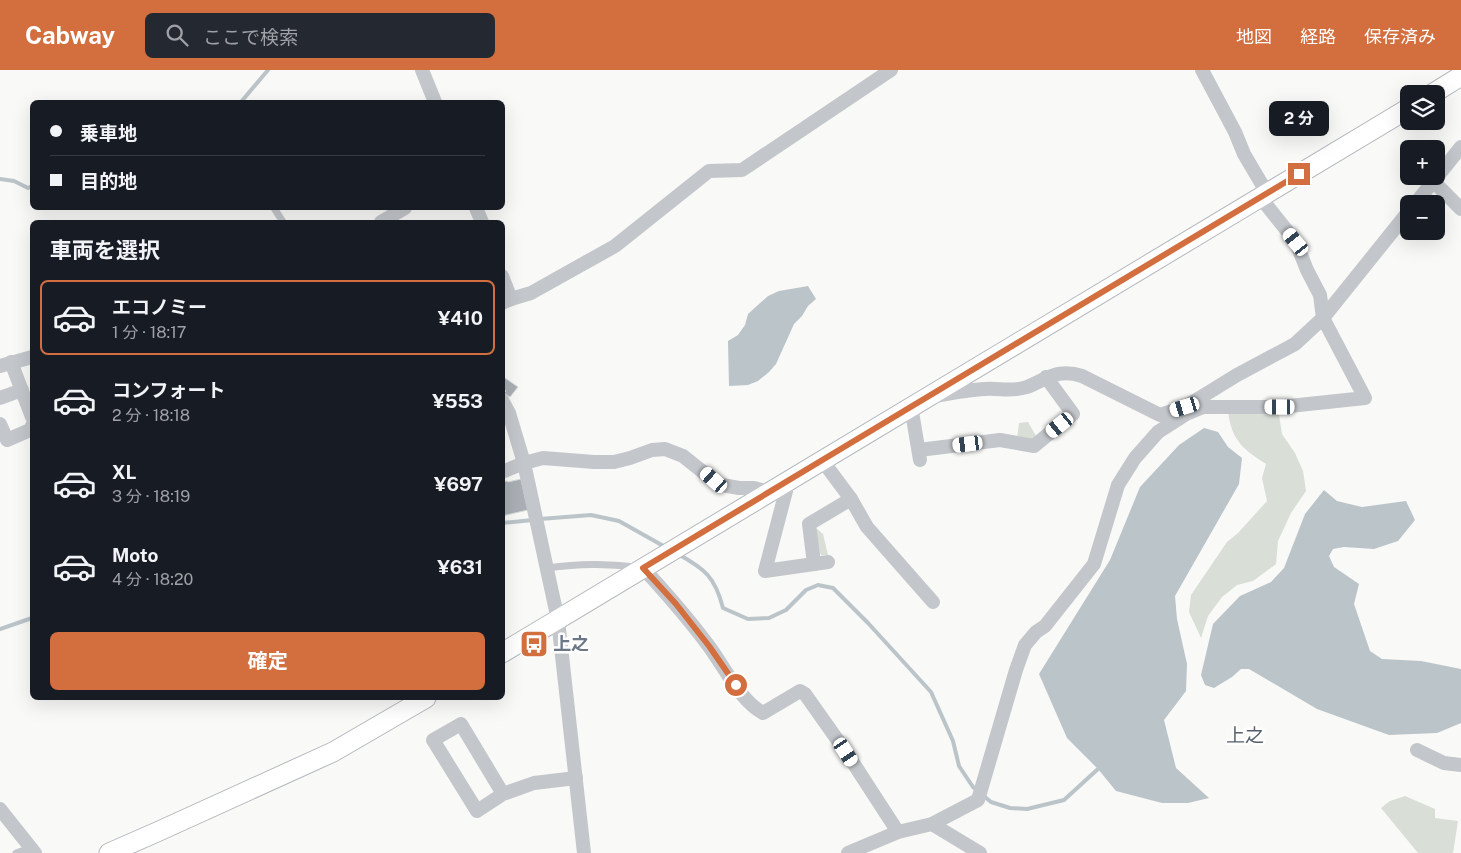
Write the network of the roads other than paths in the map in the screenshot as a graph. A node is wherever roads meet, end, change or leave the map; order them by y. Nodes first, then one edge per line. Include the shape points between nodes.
1 (422, 70) edge
2 (891, 70) edge
3 (1202, 70) edge
4 (1461, 76) edge
5 (1445, 86) edge
6 (434, 100) edge
7 (1400, 113) edge
8 (1461, 147) edge
9 (1445, 166) edge
10 (1430, 185) edge
11 (1437, 185) edge
12 (1264, 195) junction
13 (1422, 195) edge
14 (1461, 209) edge
15 (402, 210) edge
16 (384, 220) edge
17 (1400, 222) edge
18 (507, 301) edge
19 (1323, 318) junction
20 (30, 358) edge
21 (6, 364) edge
22 (1046, 377) junction
23 (22, 390) junction
24 (0, 398) edge
25 (919, 402) junction
26 (1200, 404) junction
27 (505, 406) edge
28 (30, 412) edge
29 (0, 424) edge
30 (30, 430) edge
31 (822, 460) junction
32 (524, 463) junction
33 (505, 471) edge
34 (776, 488) junction
35 (851, 499) junction
36 (547, 568) junction
37 (643, 568) junction
38 (933, 602) dead end
39 (558, 620) junction
40 (505, 650) edge
41 (423, 700) edge
42 (1417, 750) dead end
43 (1461, 765) edge
44 (576, 778) junction
45 (504, 794) junction
46 (0, 809) edge
47 (932, 824) junction
48 (898, 832) junction
49 (33, 850) edge
50 (16, 853) edge
51 (108, 853) edge
52 (584, 853) edge
53 (848, 853) edge
54 (980, 853) edge

1 - 6 street
2 - 18 street via 742,170 709,171 615,246 531,294
3 - 12 street
4 - 5 street
7 - 12 street
8 - 9 street
10 - 13 street
11 - 14 street
12 - 19 street via 1296,242 1320,296
12 - 25 street
15 - 16 street
17 - 19 street
19 - 26 street via 1295,344 1237,375
19 - 26 street via 1365,398 1280,407
20 - 21 street
21 - 23 street
22 - 25 street via 1011,391 987,389
22 - 25 street via 1073,414 1034,446 1000,440 919,455
22 - 26 street via 1074,373 1160,415
23 - 24 street
23 - 28 street
25 - 31 street
26 - 47 street via 1158,432 1134,458 1118,485 1094,564 1025,645 978,800
27 - 32 street
29 - 30 street via 7,440
31 - 34 street
31 - 35 street
32 - 33 street
32 - 34 street via 543,458 614,462 665,449 690,460 722,485
32 - 36 street
34 - 35 street via 786,491 765,571 821,563 809,524
34 - 37 street
35 - 38 street via 867,527
36 - 37 lane via 580,564
36 - 39 street
37 - 39 street
37 - 48 street via 676,604 755,709 763,713 800,691 805,694
39 - 40 street
39 - 44 street
41 - 51 street via 333,752
42 - 43 street via 1444,762
44 - 45 street via 534,782
44 - 52 street
45 - 45 street via 477,811 433,740 461,724
46 - 49 street
47 - 48 street
47 - 54 street
48 - 53 street
49 - 50 lane

